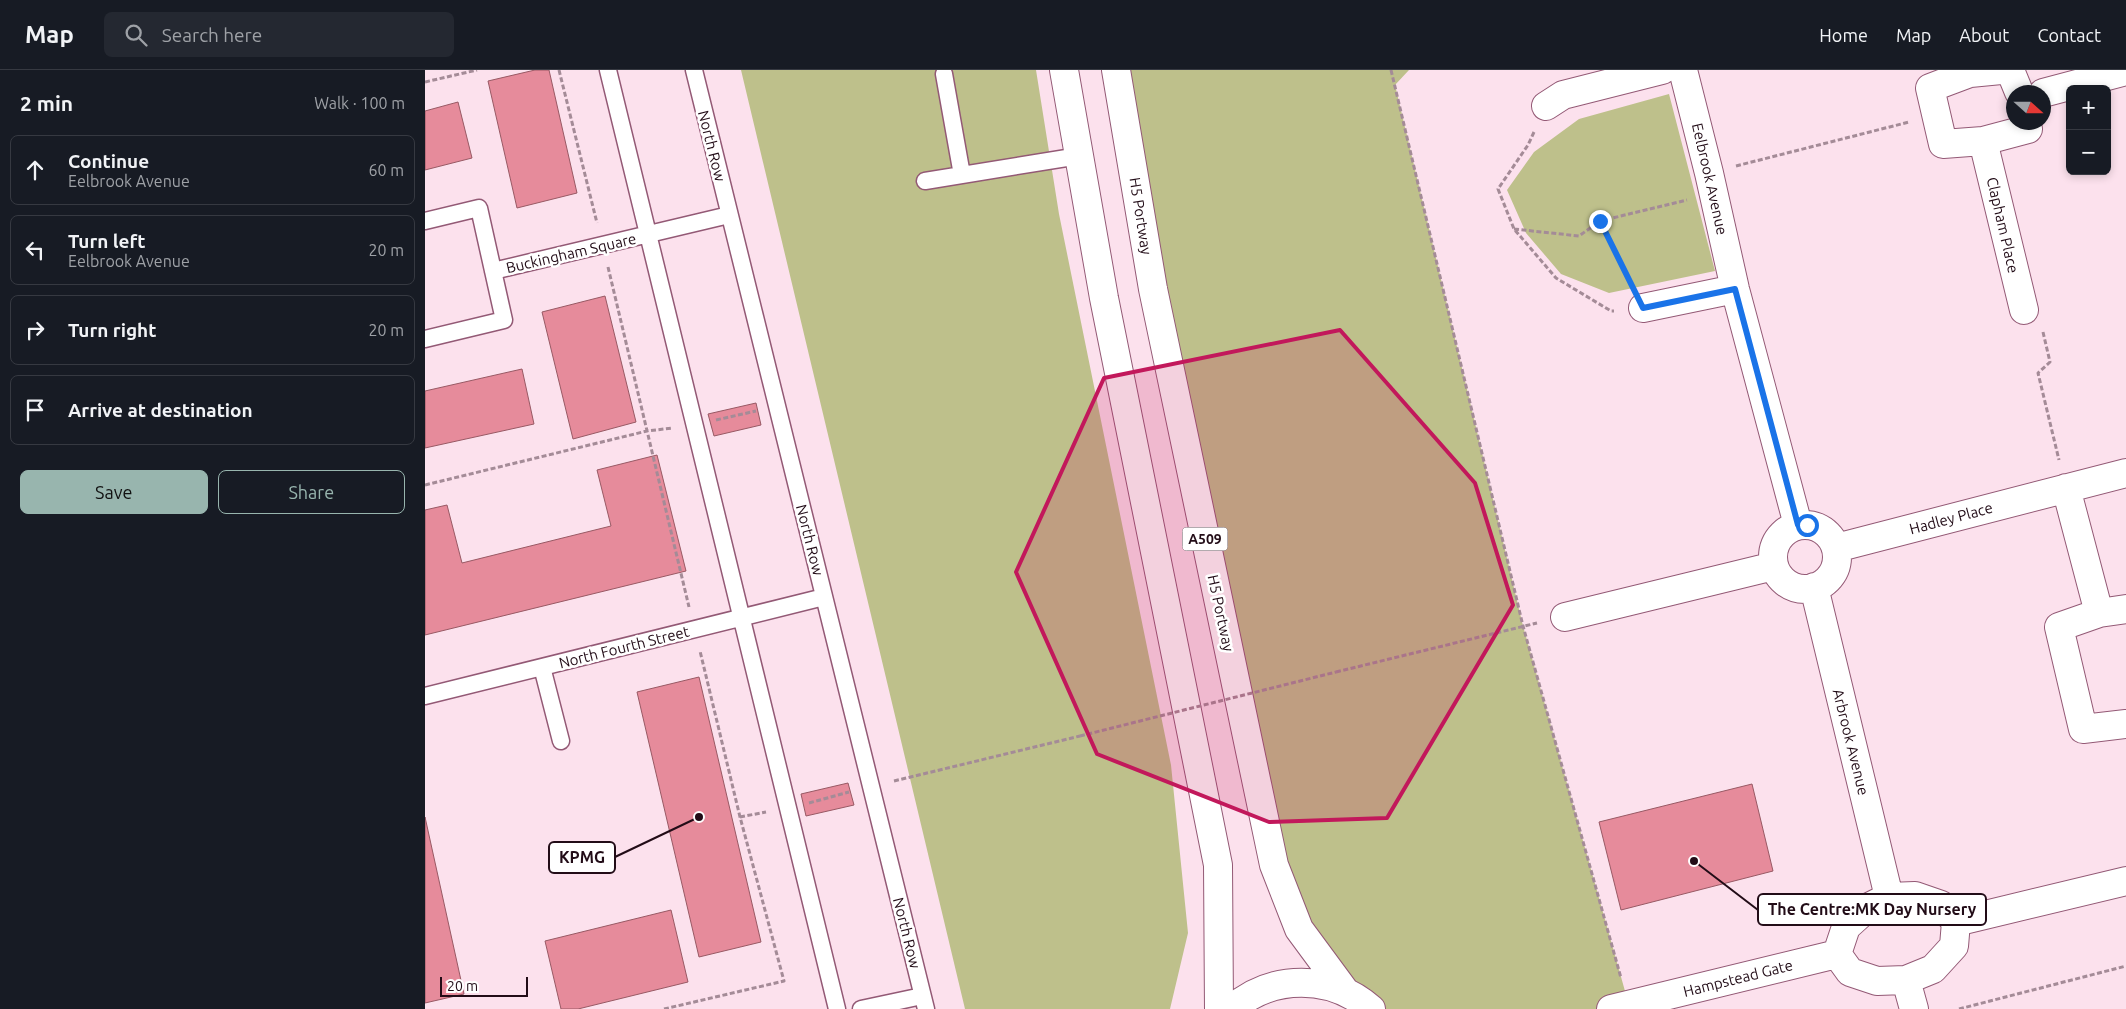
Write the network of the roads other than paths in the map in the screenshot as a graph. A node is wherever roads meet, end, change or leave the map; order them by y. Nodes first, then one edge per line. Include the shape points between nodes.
1 (608, 70) edge
2 (694, 70) edge
3 (1064, 70) edge
4 (1116, 70) edge
5 (1662, 70) edge
6 (1683, 70) edge
7 (2001, 70) edge
8 (2010, 70) edge
9 (2126, 71) edge
10 (1970, 72) edge
11 (944, 74) dead end
12 (2016, 85) edge
13 (2051, 91) edge
14 (1546, 106) road end
15 (2023, 130) edge
16 (1983, 141) junction
17 (1079, 156) junction
18 (962, 175) junction
19 (925, 181) dead end
20 (729, 215) junction
21 (425, 221) edge
22 (648, 235) junction
23 (493, 271) junction
24 (1735, 289) junction
25 (1643, 308) road end
26 (2023, 310) road end
27 (425, 339) edge
28 (2126, 473) edge
29 (2066, 488) junction
30 (1798, 525) junction
31 (1836, 548) junction
32 (1774, 566) junction
33 (1814, 587) junction
34 (824, 597) junction
35 (2126, 609) edge
36 (2099, 613) junction
37 (742, 617) junction
38 (1565, 617) road end
39 (542, 667) junction
40 (425, 696) edge
41 (2126, 724) edge
42 (561, 741) dead end
43 (2126, 881) edge
44 (1889, 897) junction
45 (1956, 922) junction
46 (1837, 954) junction
47 (1906, 980) junction
48 (1344, 990) junction
49 (924, 1002) edge
50 (1620, 1007) edge
51 (837, 1009) edge
52 (861, 1009) edge
53 (1219, 1009) edge
54 (1232, 1009) edge
55 (1371, 1009) edge
56 (1914, 1009) edge

1 - 22 lane
2 - 20 lane, North Row
3 - 17 street
4 - 48 street, H5 Portway / A509 via 1155,298 1274,865 1299,930
5 - 14 street via 1563,95
6 - 24 street, Eelbrook Avenue
7 - 10 street
8 - 12 street
9 - 13 street
10 - 16 street via 1929,88 1943,144
11 - 18 lane
15 - 16 street
16 - 26 street, Clapham Place
17 - 18 lane
17 - 53 street via 1104,298 1218,865
18 - 19 lane
20 - 22 lane, Buckingham Square
20 - 34 lane, North Row
21 - 23 lane, Buckingham Square via 479,208
22 - 23 lane, Buckingham Square
22 - 37 lane
23 - 27 lane, Buckingham Square via 504,320
24 - 25 street
24 - 30 street, Eelbrook Avenue
28 - 29 street, Hadley Place
29 - 31 street, Hadley Place
29 - 36 street
30 - 31 street via 1825,532
30 - 32 street via 1788,529 1775,545
31 - 33 street via 1837,558 1830,576
32 - 33 street via 1785,582 1794,587
32 - 38 street
33 - 44 street, Arbrook Avenue
34 - 37 lane, North Fourth Street
34 - 49 lane, North Row
35 - 36 street
36 - 41 street via 2059,627 2083,729
37 - 39 lane, North Fourth Street
37 - 51 lane
39 - 40 lane, North Fourth Street
39 - 42 lane
43 - 45 street
44 - 45 street via 1915,896 1941,905
44 - 46 street via 1867,908 1846,927
45 - 47 street via 1954,946 1933,969
46 - 47 street via 1850,972 1877,981
46 - 50 street, Hampstead Gate
47 - 56 street
48 - 54 street via 1311,982 1277,984 1245,998
48 - 55 street
49 - 52 lane

